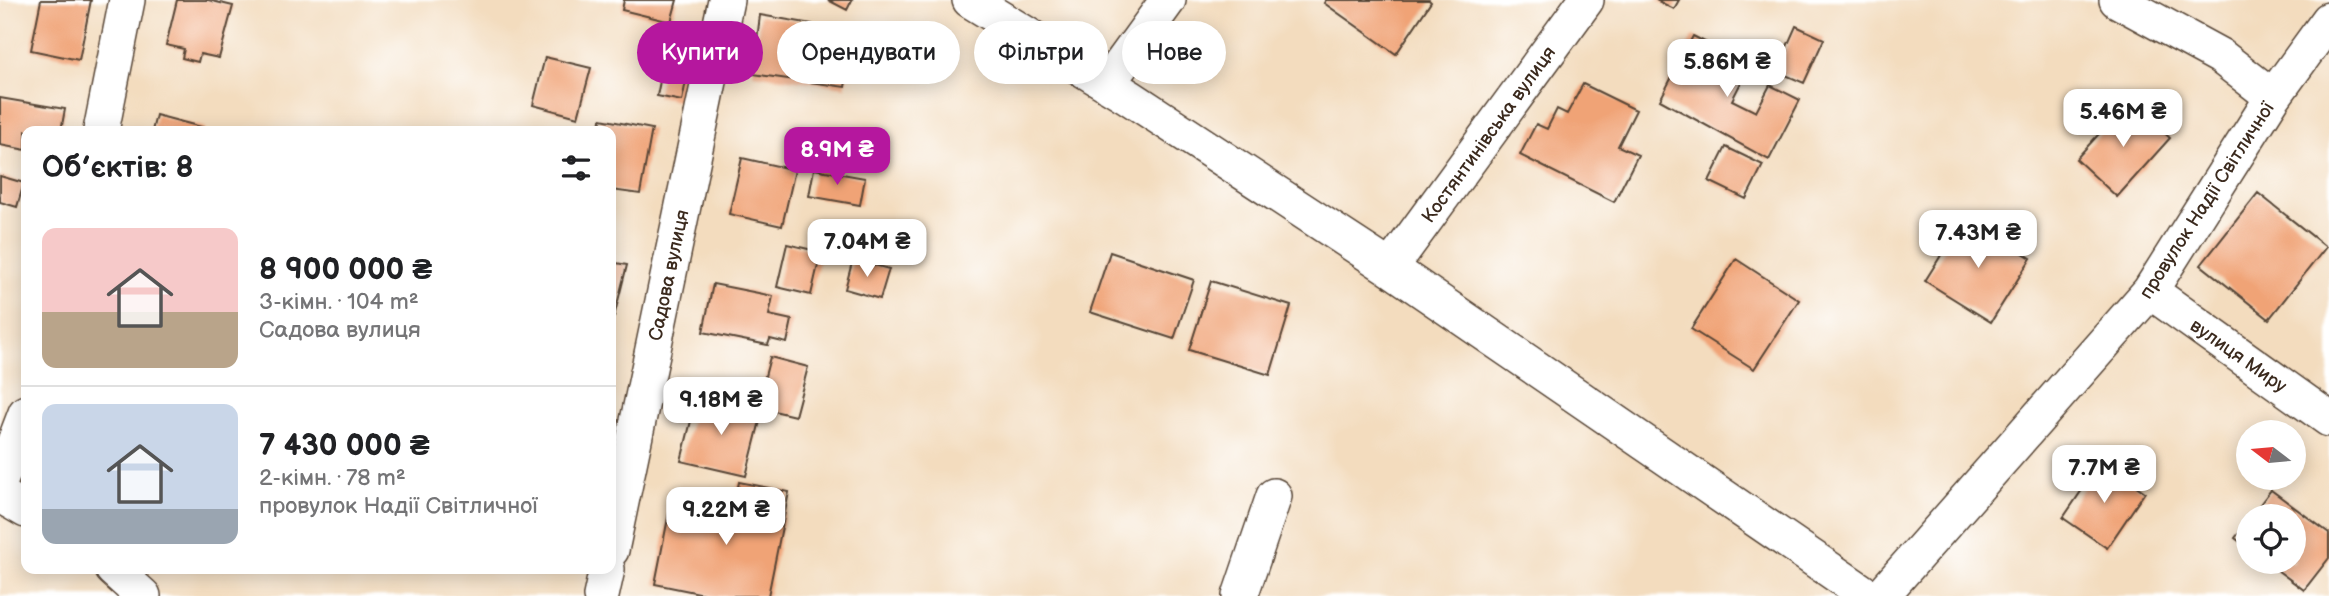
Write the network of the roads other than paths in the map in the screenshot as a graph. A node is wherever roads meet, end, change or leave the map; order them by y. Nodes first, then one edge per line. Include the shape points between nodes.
1 (127, 0) edge
2 (726, 0) edge
3 (970, 0) edge
4 (1168, 0) edge
5 (1586, 0) edge
6 (2117, 0) edge
7 (2329, 20) edge
8 (1004, 21) edge
9 (1108, 83) edge
10 (1107, 84) edge
11 (2273, 97) junction
12 (102, 126) edge
13 (1390, 268) junction
14 (2150, 291) junction
15 (2329, 419) edge
16 (21, 426) edge
17 (0, 481) edge
18 (0, 495) edge
19 (1274, 496) dead end
20 (21, 507) edge
21 (616, 526) edge
22 (119, 574) edge
23 (606, 574) edge
24 (143, 596) edge
25 (601, 596) edge
26 (1240, 596) edge
27 (1868, 596) edge
28 (1881, 596) edge

1 - 12 street
2 - 21 street, Садова вулиця
3 - 8 street
4 - 9 street
5 - 13 street, Костянтинівська вулиця
6 - 11 street via 2220,55
7 - 11 street, провулок Надії Світличної
10 - 13 street
11 - 14 street, провулок Надії Світличної
13 - 27 street
14 - 15 street, вулиця Миру
14 - 28 street, провулок Надії Світличної
16 - 17 street
18 - 20 street
19 - 26 street
22 - 24 street
23 - 25 street

